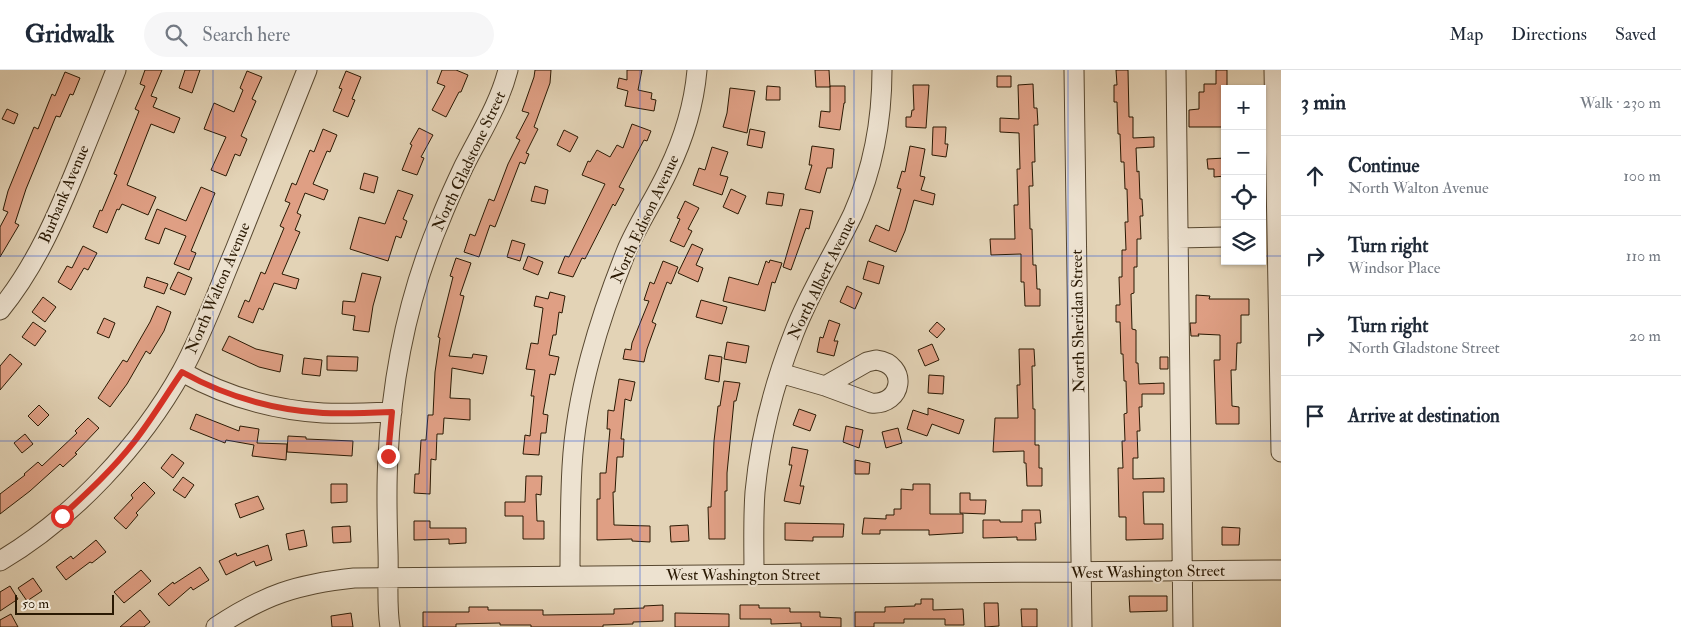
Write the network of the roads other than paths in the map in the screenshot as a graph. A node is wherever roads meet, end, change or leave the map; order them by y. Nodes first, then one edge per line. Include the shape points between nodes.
1 (116, 70) edge
2 (307, 70) edge
3 (508, 70) edge
4 (697, 70) edge
5 (882, 70) edge
6 (1074, 70) edge
7 (1176, 70) edge
8 (1274, 70) edge
9 (1273, 236) edge
10 (1221, 237) edge
11 (1178, 238) junction
12 (0, 310) edge
13 (182, 372) junction
14 (780, 373) junction
15 (825, 386) dead end
16 (392, 412) junction
17 (1281, 452) edge
18 (0, 561) edge
19 (1281, 570) edge
20 (1183, 572) junction
21 (1082, 573) junction
22 (754, 575) junction
23 (570, 576) junction
24 (389, 578) junction
25 (216, 627) edge
26 (390, 627) edge
27 (1082, 627) edge
28 (1183, 627) edge

1 - 12 street, Burbank Avenue via 50,230 24,277
2 - 13 street, North Walton Avenue via 210,311
3 - 16 street, North Gladstone Street via 497,104 440,219 418,283 399,359
4 - 23 street, North Edison Avenue via 687,123 679,145 627,251 594,342 580,406 572,465
5 - 14 street, North Albert Avenue via 879,120 867,177 853,214 805,305
6 - 21 street, North Sheridan Street
7 - 11 street
8 - 9 street
9 - 17 street
10 - 11 street
11 - 20 street
13 - 16 street via 232,395 262,404 324,413
13 - 18 street, North Walton Avenue via 133,443 93,488 54,522
14 - 15 street
14 - 22 street, North Albert Avenue via 759,462
16 - 24 street, North Gladstone Street via 387,486
19 - 20 street, West Washington Street
20 - 21 street, West Washington Street
20 - 28 street
21 - 22 street, West Washington Street
21 - 27 street, North Sheridan Street
22 - 23 street, West Washington Street
23 - 24 street, West Washington Street
24 - 25 street, West Washington Street via 354,578 292,589 260,601
24 - 26 street, North Gladstone Street

